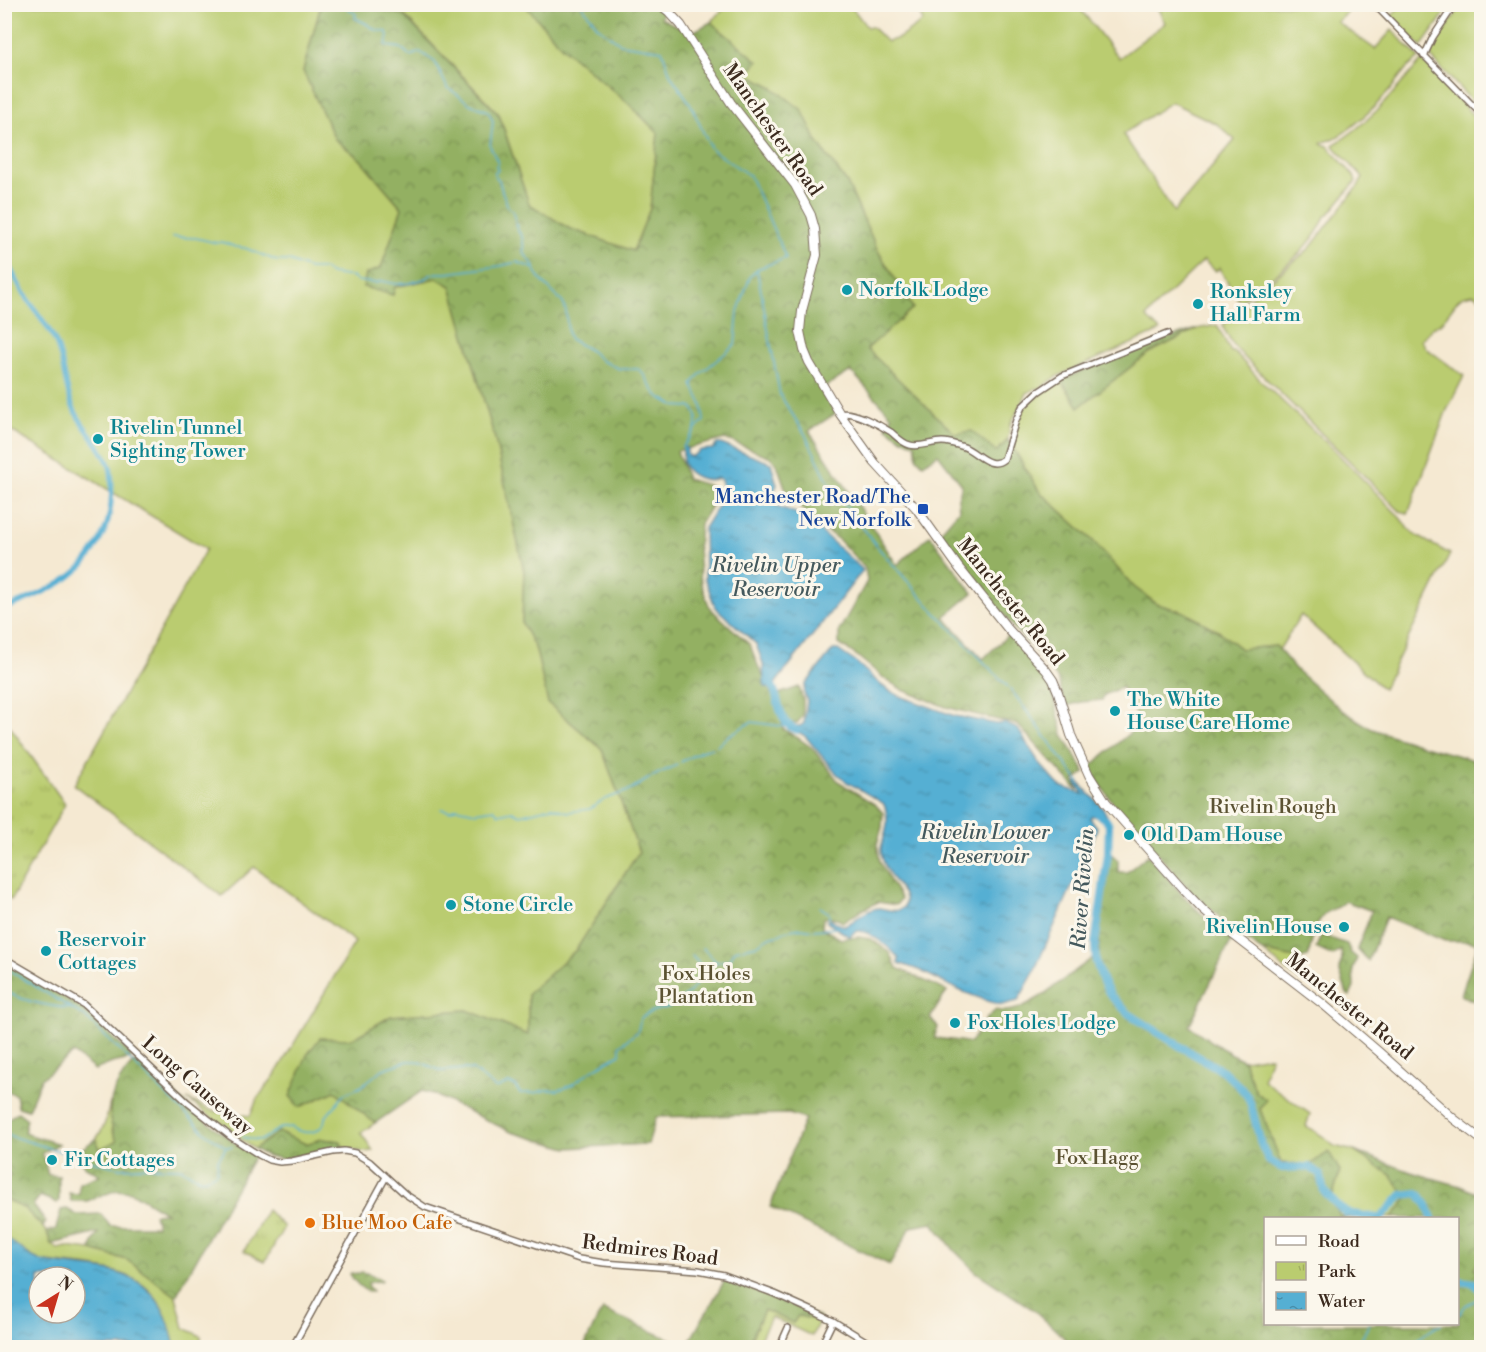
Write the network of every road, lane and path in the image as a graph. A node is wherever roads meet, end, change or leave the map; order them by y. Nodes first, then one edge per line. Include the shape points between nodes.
1 (659, 4) edge
2 (1374, 4) edge
3 (1455, 4) edge
4 (1424, 56) junction
5 (1482, 115) edge
6 (1167, 334) dead end
7 (840, 414) junction
8 (4, 958) edge
9 (1482, 1140) edge
10 (386, 1177) junction
11 (833, 1321) junction
12 (788, 1328) dead end
13 (780, 1345) edge
14 (292, 1347) edge
15 (793, 1347) edge
16 (820, 1347) edge
17 (877, 1347) edge

1 - 7 main road, Manchester Road via 681,25 731,104 795,185 811,215 817,255 802,311 801,340 809,362
2 - 4 street
3 - 4 street
4 - 5 street
6 - 7 street via 1062,376 1038,392 1022,407 1000,463 987,462 965,447 944,442 912,446 882,427 845,412
7 - 9 main road, Manchester Road via 959,568 1053,680 1089,775 1116,814 1220,924 1324,1005
8 - 10 street, Long Causeway via 84,1005 187,1102 254,1153 280,1162 350,1152 365,1158
10 - 11 street, Redmires Road via 410,1198 431,1209 571,1257 724,1275
10 - 14 street
11 - 16 street
11 - 17 street, Redmires Road
12 - 13 street
13 - 15 street

